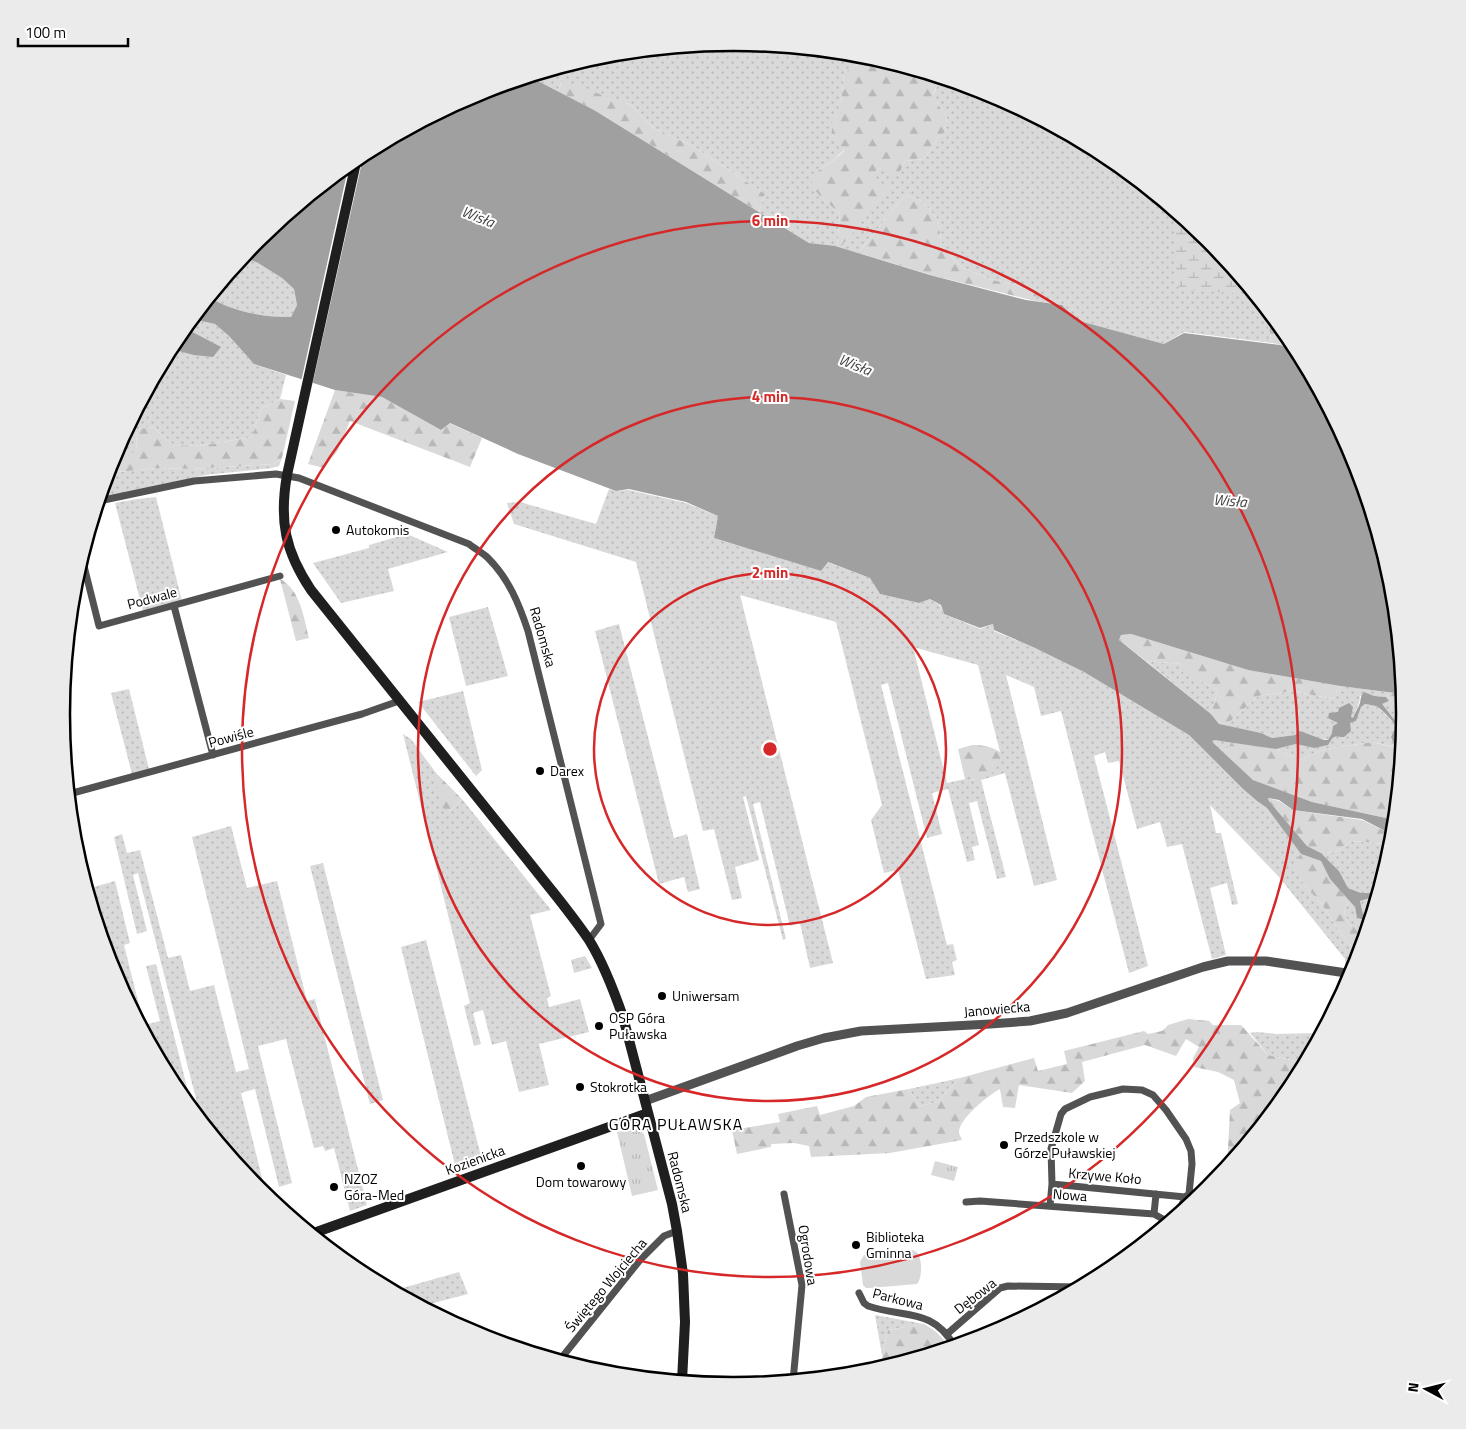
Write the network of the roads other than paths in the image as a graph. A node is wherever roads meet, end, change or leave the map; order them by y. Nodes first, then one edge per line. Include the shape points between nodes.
1 (354, 170) edge
2 (287, 475) junction
3 (106, 500) edge
4 (85, 571) edge
5 (280, 576) dead end
6 (174, 606) junction
7 (399, 701) junction
8 (213, 755) junction
9 (74, 793) edge
10 (589, 940) junction
11 (1344, 973) edge
12 (645, 1101) junction
13 (648, 1113) junction
14 (1052, 1184) junction
15 (784, 1194) dead end
16 (1156, 1194) junction
17 (1187, 1196) joint
18 (966, 1202) dead end
19 (1050, 1206) junction
20 (1154, 1214) junction
21 (1163, 1219) edge
22 (677, 1231) junction
23 (318, 1232) edge
24 (1068, 1287) edge
25 (859, 1294) dead end
26 (947, 1334) junction
27 (951, 1341) edge
28 (563, 1356) edge
29 (794, 1374) edge
30 (682, 1375) edge

1 - 2 main road, Radomska
2 - 3 street via 194,481
2 - 7 main road, Radomska via 283,518 294,563 310,590
2 - 10 street, Radomska via 468,544 487,557 506,580 519,603 528,631 601,924
4 - 6 street, Podwale via 99,626
5 - 6 street, Podwale
6 - 8 street
7 - 8 street, Powiśle
7 - 10 main road, Radomska
8 - 9 street, Powiśle
10 - 12 main road, Radomska via 613,988
11 - 12 street, Janowiecka via 1266,961 1228,961 1030,1021 837,1035 797,1046
12 - 13 main road, Radomska
13 - 22 main road, Radomska
13 - 23 main road, Kozienicka
14 - 16 street, Krzywe Koło
14 - 17 street, Krzywe Koło via 1051,1149 1065,1109 1114,1090 1142,1090 1153,1095 1186,1139 1192,1164
14 - 19 street, Krzywe Koło
15 - 29 street, Ogrodowa via 802,1285
16 - 17 street, Krzywe Koło
16 - 20 street, Krzywe Koło
18 - 19 street, Nowa
19 - 20 street, Nowa
20 - 21 street, Nowa
22 - 28 street, Świętego Wojciecha via 664,1236 640,1260
22 - 30 main road, Radomska via 685,1322
24 - 26 street, Dębowa via 1000,1288
25 - 26 street, Parkowa via 868,1306 926,1319
26 - 27 street, Parkowa

